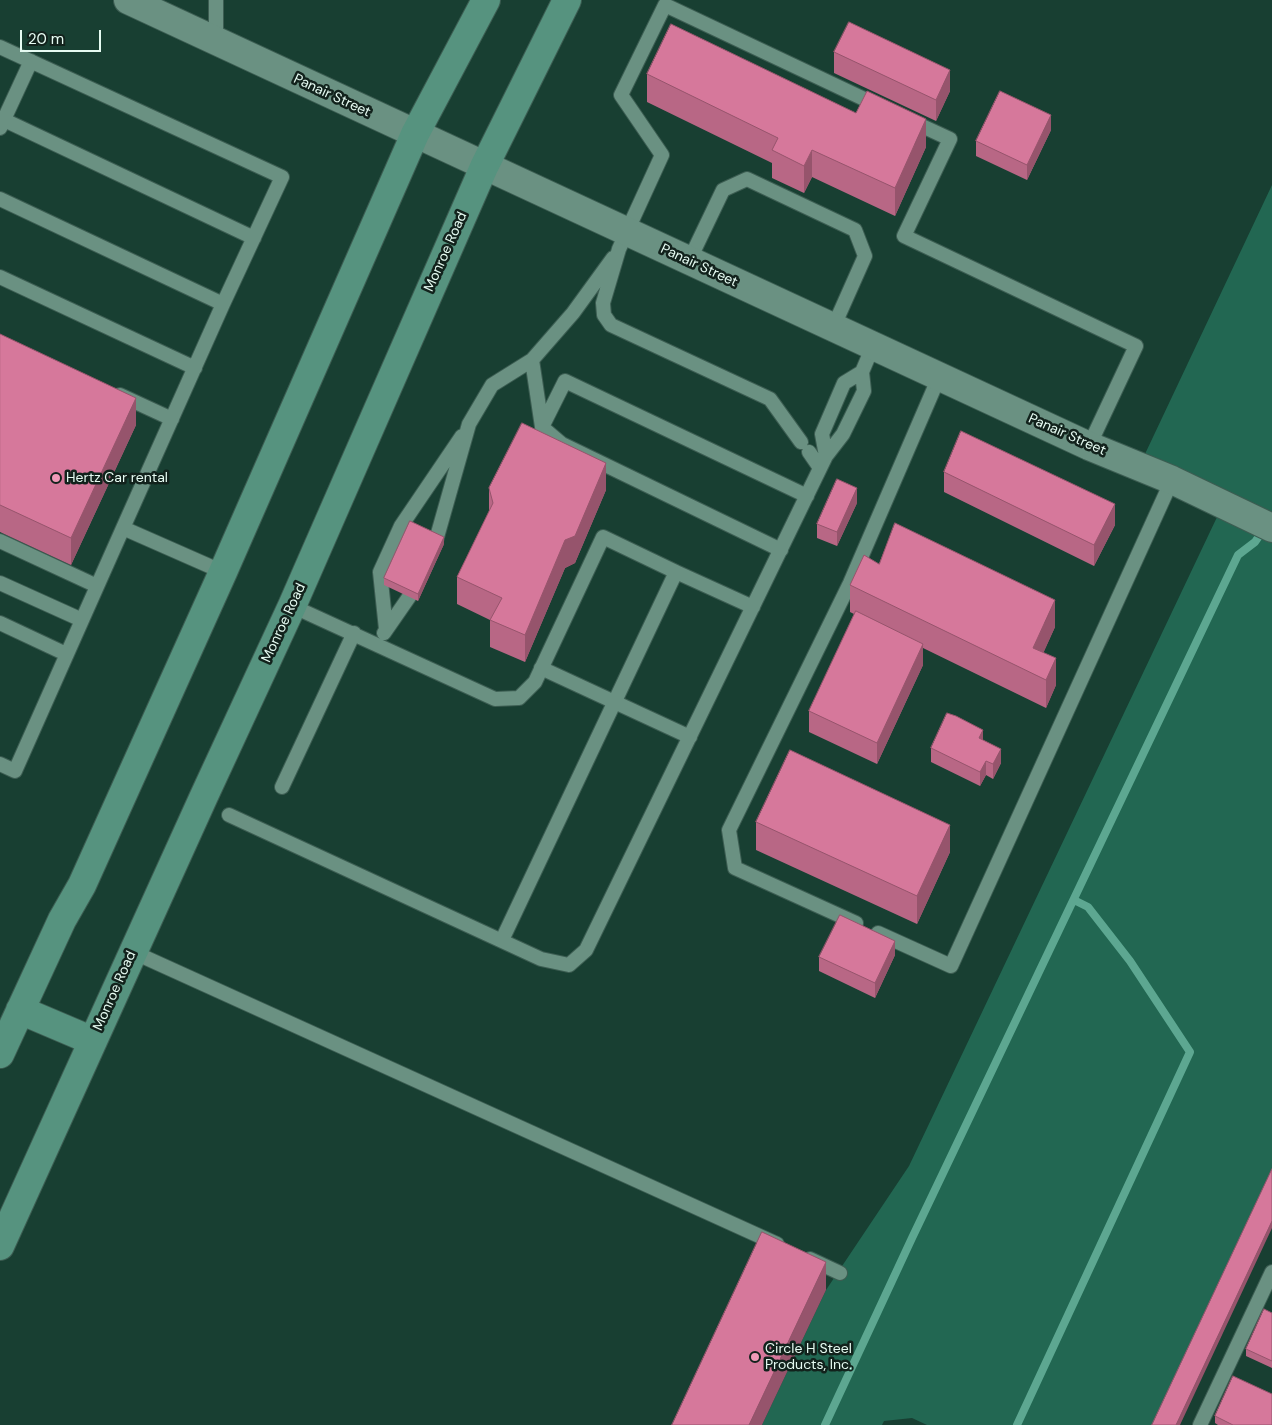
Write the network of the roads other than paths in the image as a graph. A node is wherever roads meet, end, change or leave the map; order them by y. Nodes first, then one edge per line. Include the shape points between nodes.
1 (128, 0) edge
2 (216, 0) edge
3 (486, 0) edge
4 (567, 0) edge
5 (663, 2) edge
6 (216, 41) junction
7 (0, 47) edge
8 (31, 61) junction
9 (1, 122) edge
10 (415, 134) junction
11 (484, 166) junction
12 (0, 199) edge
13 (254, 238) junction
14 (623, 241) junction
15 (689, 261) junction
16 (0, 277) edge
17 (223, 304) junction
18 (832, 328) junction
19 (873, 346) junction
20 (532, 360) junction
21 (195, 368) junction
22 (862, 372) junction
23 (939, 376) junction
24 (108, 389) edge
25 (172, 419) junction
26 (470, 424) junction
27 (542, 427) junction
28 (1089, 446) junction
29 (823, 462) junction
30 (1180, 484) junction
31 (807, 496) junction
32 (123, 528) junction
33 (1272, 528) edge
34 (0, 541) edge
35 (435, 544) edge
36 (781, 550) junction
37 (223, 572) junction
38 (676, 572) junction
39 (0, 583) edge
40 (97, 586) junction
41 (409, 597) edge
42 (292, 606) junction
43 (753, 607) junction
44 (82, 620) junction
45 (0, 623) edge
46 (386, 629) junction
47 (354, 633) junction
48 (378, 645) junction
49 (66, 654) junction
50 (541, 668) junction
51 (615, 702) junction
52 (690, 737) junction
53 (0, 764) edge
54 (282, 787) dead end
55 (230, 815) dead end
56 (502, 940) junction
57 (133, 952) junction
58 (20, 1010) junction
59 (93, 1041) junction
60 (0, 1054) edge
61 (0, 1246) edge
62 (1272, 1272) edge
63 (840, 1273) dead end
64 (1200, 1425) edge

1 - 6 street, Panair Street
2 - 6 lane
3 - 10 main road
4 - 11 main road, Monroe Road
5 - 14 lane via 621,95 662,155
5 - 28 lane via 950,139 904,236 1136,346
6 - 10 street, Panair Street
7 - 8 lane
8 - 9 lane
8 - 13 lane via 282,177
9 - 13 lane
10 - 11 street, Panair Street
10 - 37 main road
11 - 14 street, Panair Street
11 - 42 main road, Monroe Road
12 - 17 lane
13 - 17 lane
14 - 15 street, Panair Street
14 - 20 lane via 573,313
14 - 29 lane via 603,302 604,314 610,325 770,399 805,447
15 - 18 street, Panair Street
15 - 18 lane via 723,190 746,179 755,183 855,230 865,256
16 - 21 lane
17 - 21 lane
18 - 19 street, Panair Street
19 - 22 lane
19 - 23 street, Panair Street
20 - 26 lane via 492,386
20 - 27 lane
21 - 25 lane
22 - 29 lane via 864,391 843,434
22 - 29 lane via 844,383 822,434
23 - 28 street, Panair Street
23 - 30 lane via 850,583 729,830 735,868 951,966
24 - 25 lane
25 - 32 lane
26 - 35 lane
26 - 46 lane via 401,526 380,572
27 - 31 lane via 565,381
27 - 36 lane via 562,444
28 - 30 street, Panair Street
29 - 31 lane
30 - 33 street, Panair Street
31 - 36 lane
32 - 37 lane
32 - 40 lane
34 - 40 lane
36 - 43 lane
37 - 58 main road via 82,885
38 - 43 lane
38 - 50 lane via 603,538
38 - 51 lane
39 - 44 lane
40 - 44 lane
41 - 46 lane
42 - 47 lane
42 - 57 main road, Monroe Road
43 - 52 lane
44 - 49 lane
45 - 49 lane
46 - 48 lane
47 - 48 lane
47 - 54 lane
48 - 50 lane via 494,700 520,698 535,682
49 - 53 lane via 15,770
50 - 51 lane
51 - 52 lane
51 - 56 lane
52 - 56 lane via 586,950 569,965 541,959
55 - 56 lane
57 - 59 main road, Monroe Road
57 - 63 lane
58 - 59 main road
58 - 60 main road
59 - 61 main road, Monroe Road
62 - 64 lane

